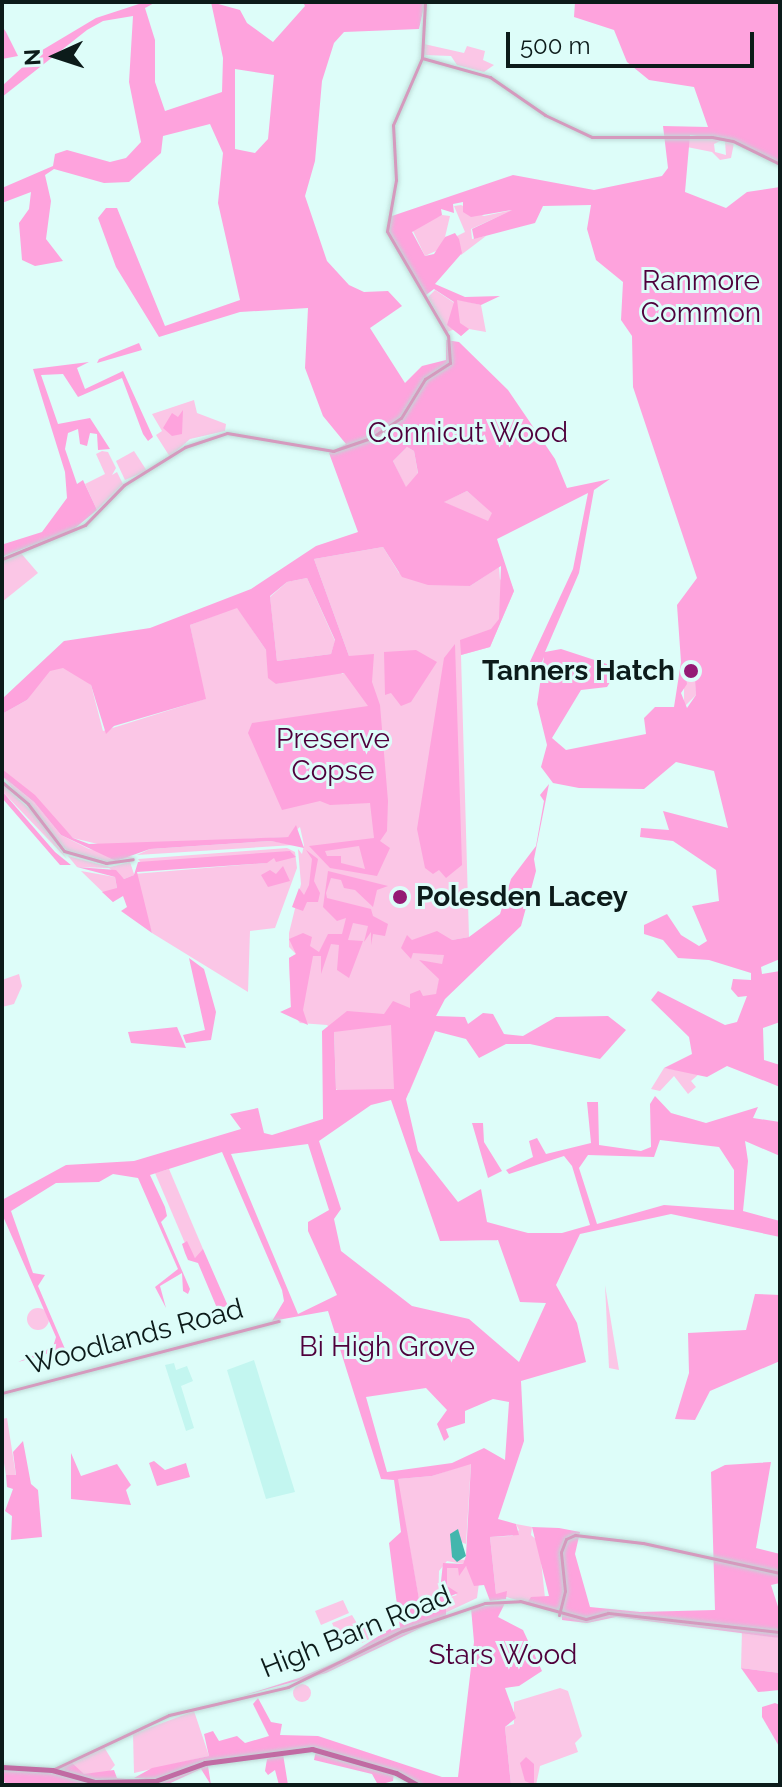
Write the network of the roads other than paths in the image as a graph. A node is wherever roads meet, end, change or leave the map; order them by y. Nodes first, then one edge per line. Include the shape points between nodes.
1 (425, 2) edge
2 (422, 58) junction
3 (780, 164) edge
4 (2, 559) edge
5 (2, 782) edge
6 (133, 859) dead end
7 (279, 1321) dead end
8 (2, 1393) edge
9 (780, 1573) edge
10 (559, 1615) junction
11 (780, 1632) edge
12 (2, 1767) edge
13 (52, 1770) junction
14 (418, 1785) edge

1 - 2 street
2 - 3 street via 490,77 545,115 592,137 712,137 733,141
2 - 4 street via 393,125 396,180 387,231 451,343 450,363 425,379 409,409 390,428 333,451 224,434 185,447 124,485 85,525
5 - 6 street via 28,804 64,851 106,863
7 - 8 street, Woodlands Road
9 - 10 street via 643,1543 575,1535 566,1539 561,1552 565,1591
10 - 11 street, High Barn Road via 586,1619 608,1613
10 - 13 street, High Barn Road via 506,1601 448,1614 295,1684 169,1715
12 - 13 street
13 - 14 street via 95,1782 155,1781 205,1763 312,1749 396,1773

